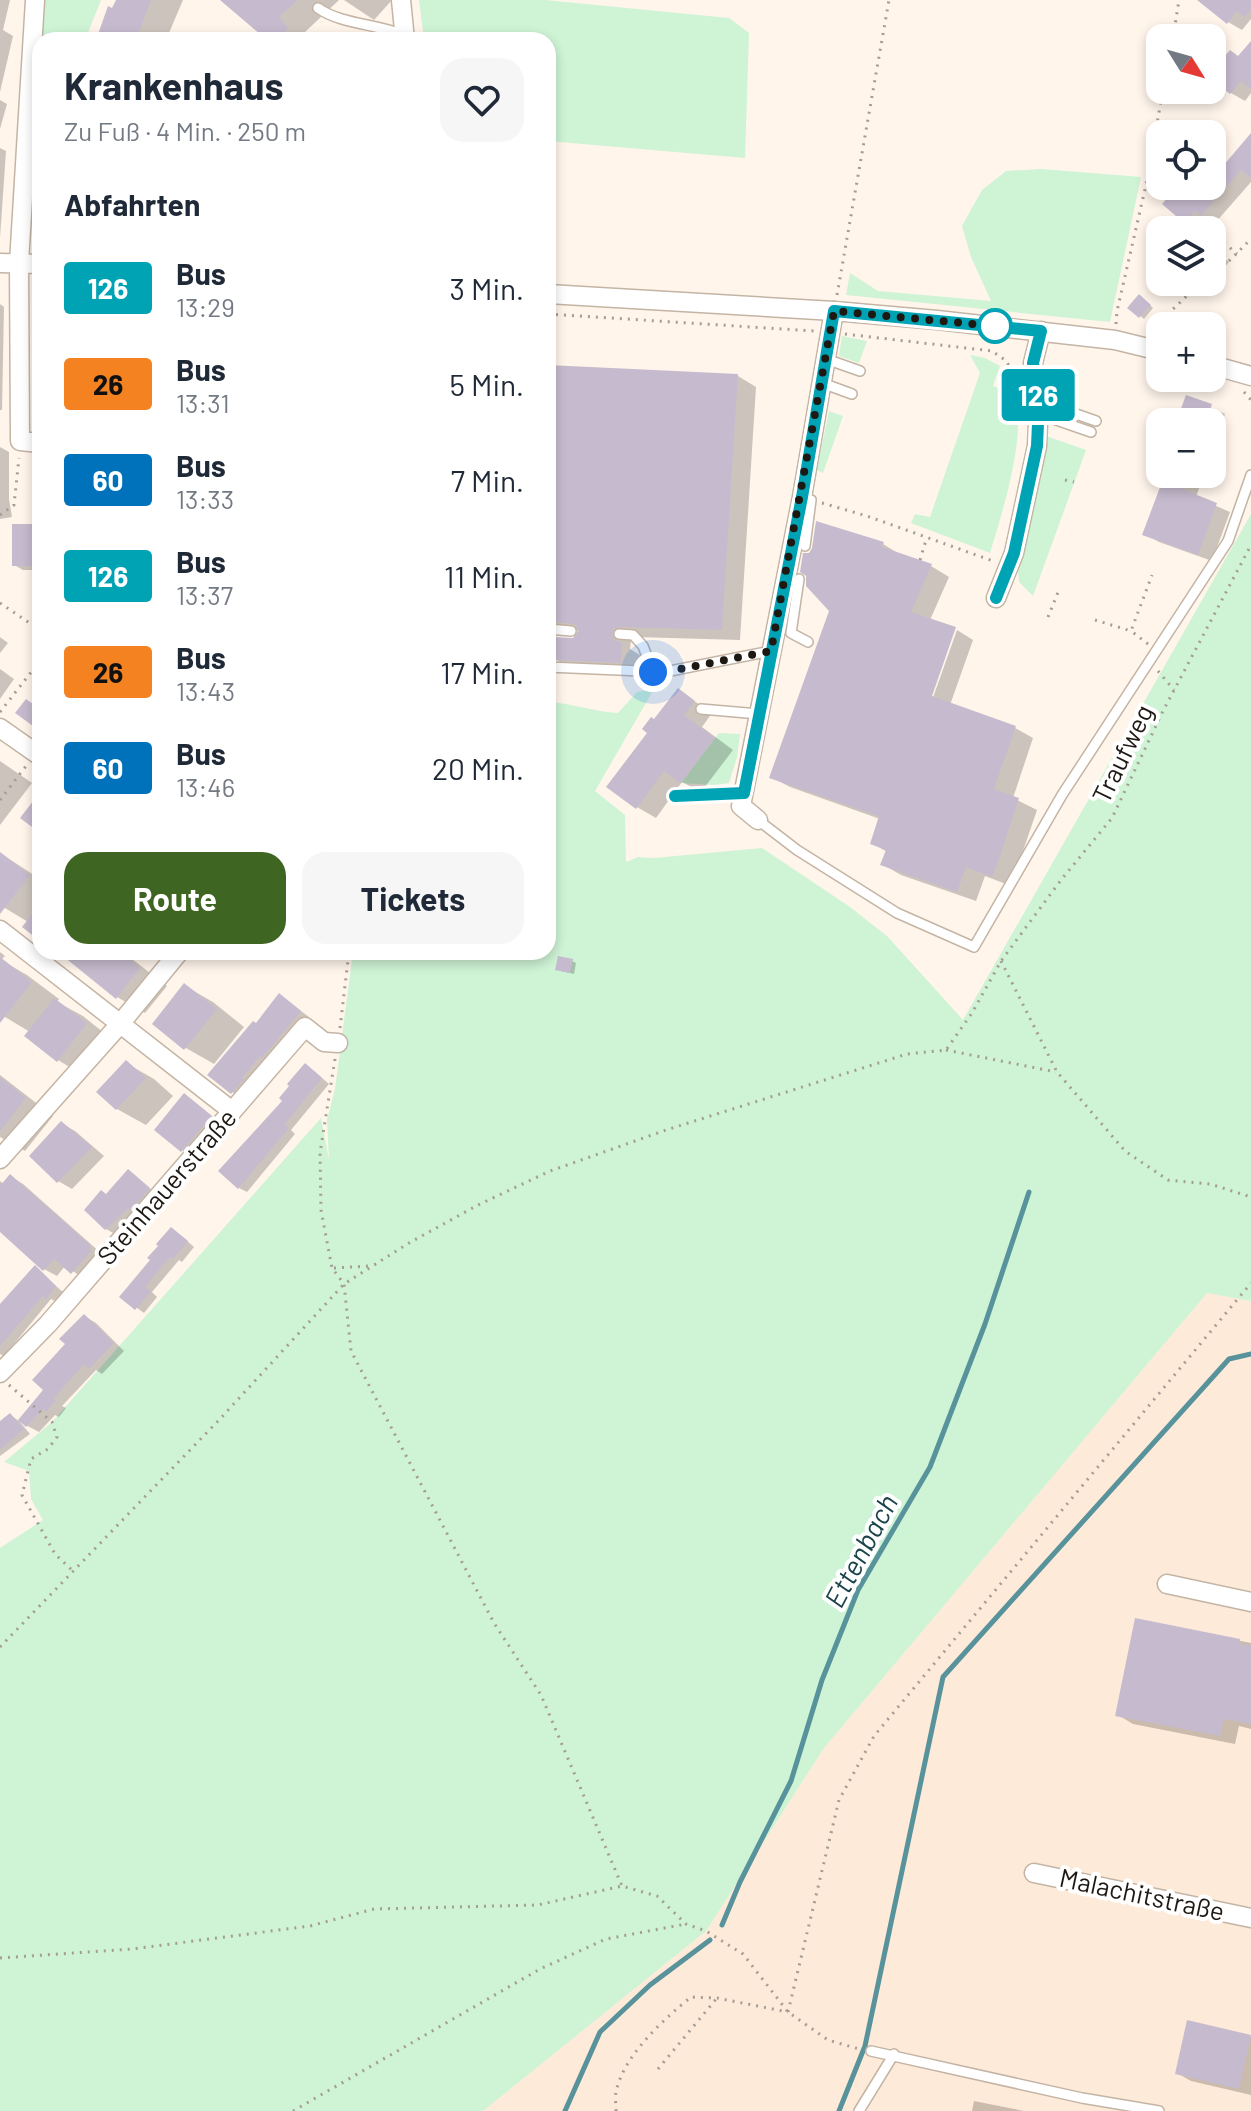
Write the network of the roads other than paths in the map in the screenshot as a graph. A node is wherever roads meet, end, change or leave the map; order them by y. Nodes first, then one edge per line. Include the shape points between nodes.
1 (35, 0) edge
2 (401, 0) edge
3 (318, 8) dead end
4 (35, 32) edge
5 (394, 32) edge
6 (404, 32) edge
7 (32, 112) edge
8 (10, 263) edge
9 (32, 264) edge
10 (556, 294) edge
11 (834, 311) junction
12 (1041, 331) junction
13 (1146, 348) edge
14 (826, 359) junction
15 (1226, 369) edge
16 (860, 371) dead end
17 (1251, 376) edge
18 (822, 383) junction
19 (852, 394) dead end
20 (1039, 407) junction
21 (1096, 421) dead end
22 (1091, 432) dead end
23 (32, 442) edge
24 (1251, 475) edge
25 (807, 499) junction
26 (805, 546) dead end
27 (799, 579) dead end
28 (996, 598) dead end
29 (556, 630) edge
30 (571, 631) dead end
31 (619, 634) dead end
32 (808, 642) dead end
33 (771, 651) junction
34 (556, 667) edge
35 (653, 672) junction
36 (701, 709) dead end
37 (759, 714) junction
38 (0, 728) edge
39 (32, 751) edge
40 (744, 793) junction
41 (675, 796) dead end
42 (758, 820) joint
43 (0, 930) edge
44 (32, 955) edge
45 (38, 960) edge
46 (172, 960) edge
47 (120, 1024) junction
48 (338, 1043) road end
49 (232, 1111) junction
50 (0, 1159) edge
51 (0, 1375) edge
52 (1167, 1584) dead end
53 (1251, 1602) edge
54 (1034, 1873) dead end
55 (1251, 1918) edge
56 (871, 2051) dead end
57 (894, 2054) junction
58 (859, 2111) edge
59 (1159, 2111) edge

1 - 4 street
2 - 6 street
3 - 5 lane via 339,19
7 - 8 street
8 - 9 street
8 - 23 street via 20,441
10 - 11 street
11 - 12 street
11 - 14 street
12 - 13 street
12 - 20 street via 1033,363
14 - 16 lane
14 - 18 street
15 - 17 street
18 - 19 lane
18 - 25 street
20 - 21 lane
20 - 22 lane
20 - 28 street via 1037,446 1014,553
24 - 42 lane via 1228,541 1062,795 974,947 897,913
25 - 26 lane
25 - 33 street
27 - 32 lane via 791,633
29 - 30 lane
31 - 35 lane via 633,635 643,646
33 - 35 lane
33 - 37 street
34 - 35 lane
36 - 37 lane
37 - 40 street
38 - 39 street
40 - 41 lane
40 - 42 street via 741,806
43 - 44 street
45 - 47 street
46 - 47 street
47 - 49 street
47 - 50 street
48 - 49 street, Steinhauerstraße via 324,1042 305,1027
49 - 51 street, Steinhauerstraße
52 - 53 street
54 - 55 street, Malachitstraße
56 - 57 lane
57 - 58 lane
57 - 59 lane

